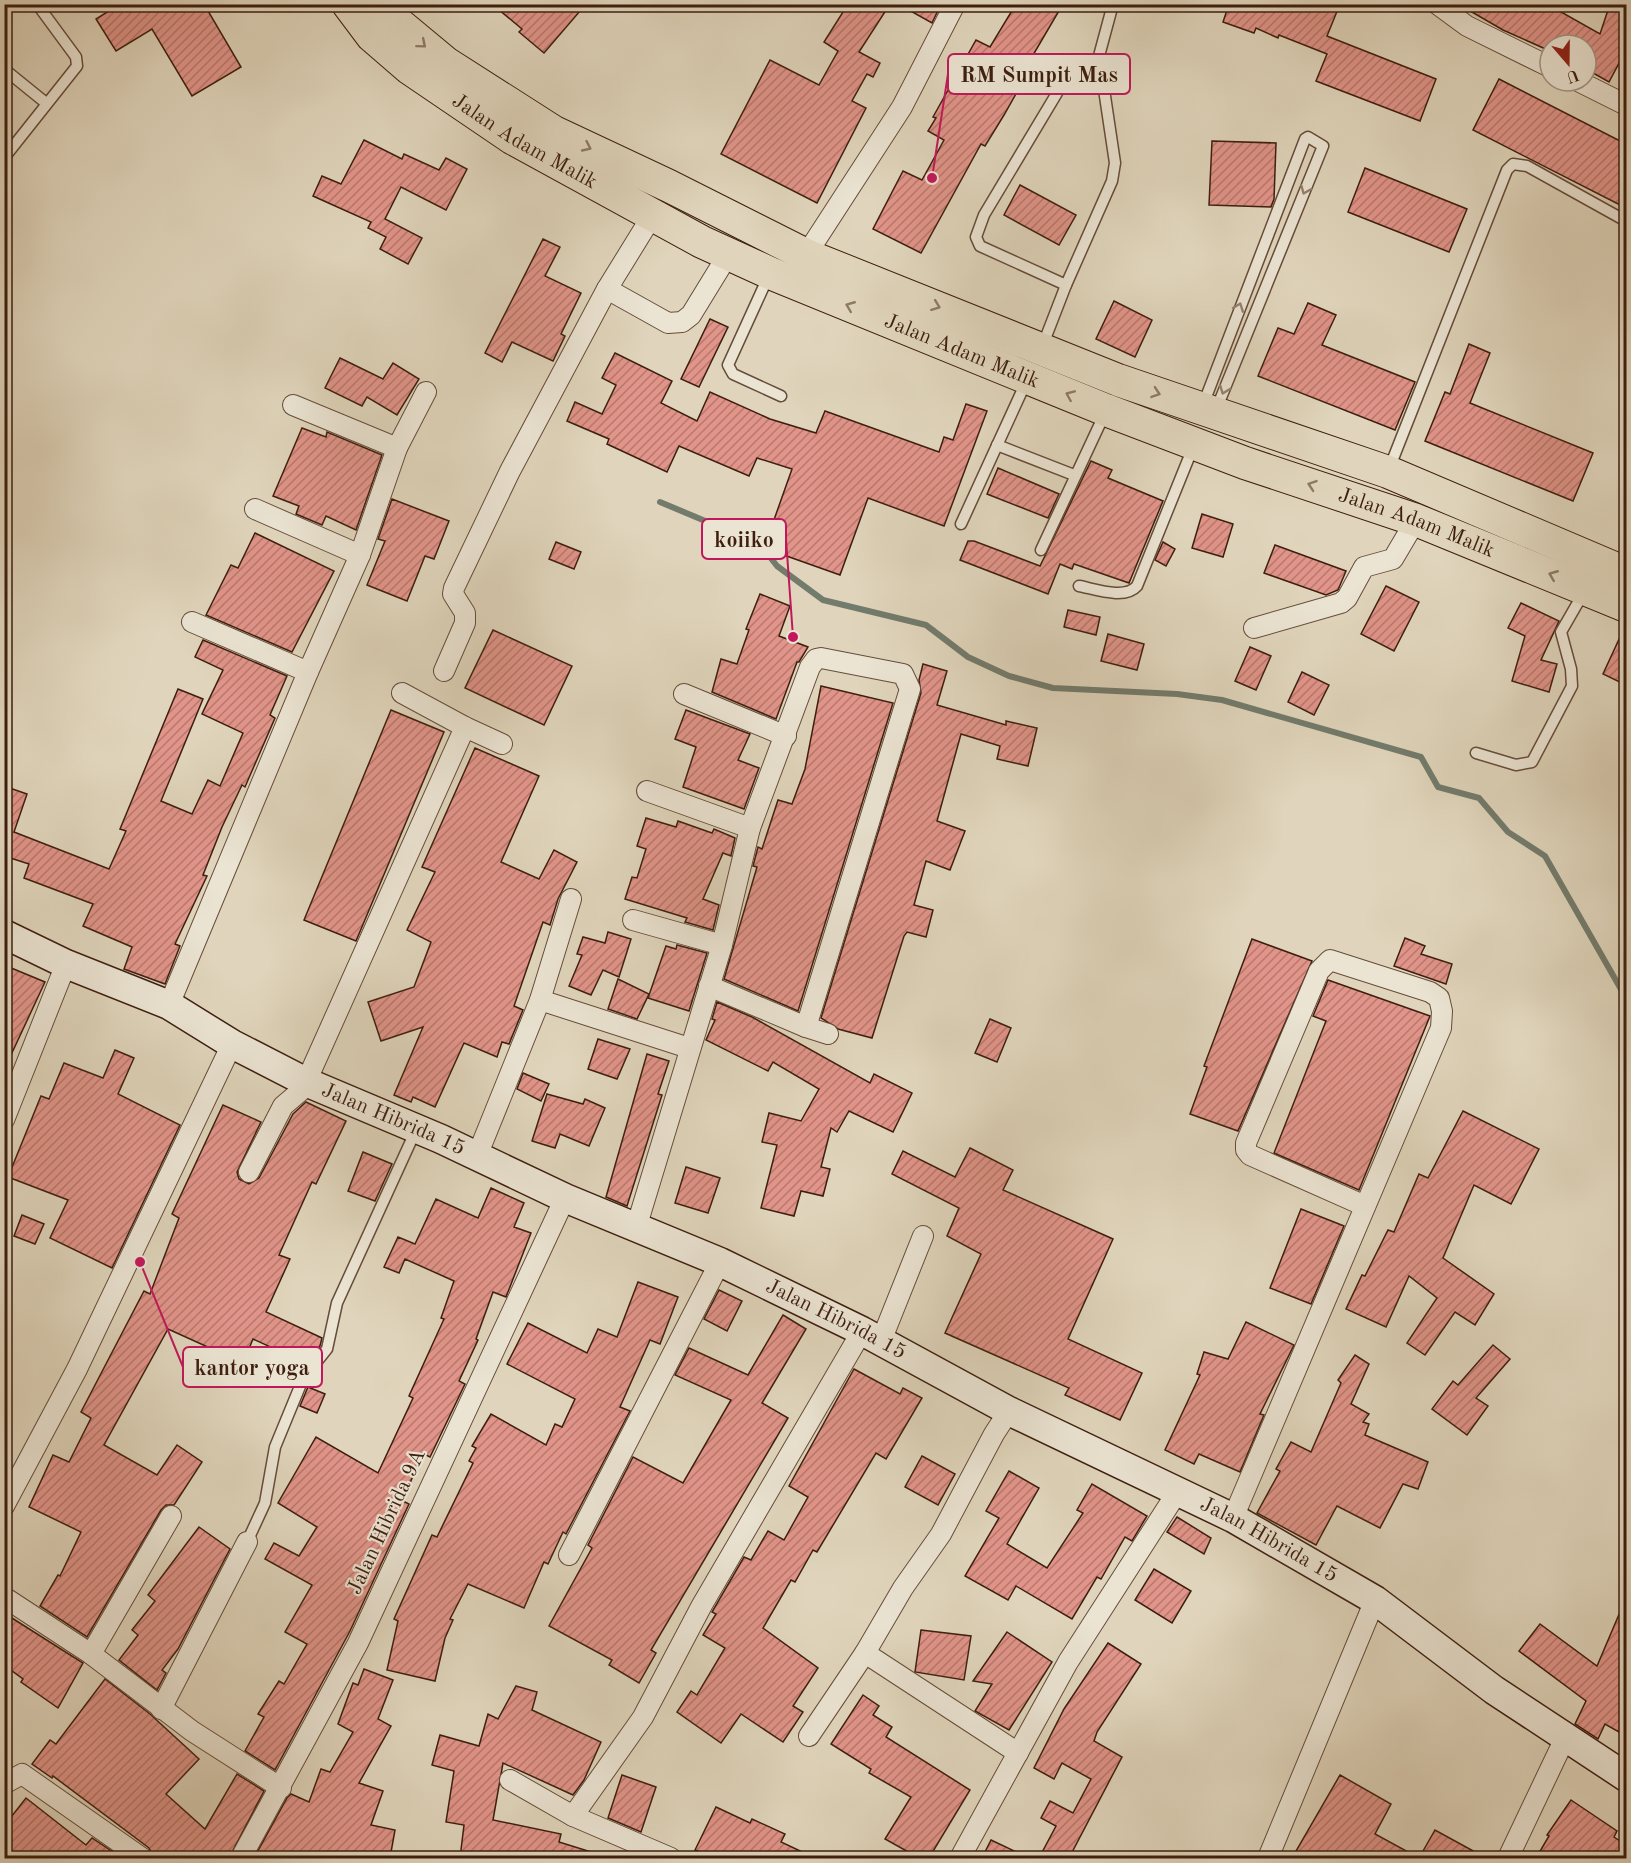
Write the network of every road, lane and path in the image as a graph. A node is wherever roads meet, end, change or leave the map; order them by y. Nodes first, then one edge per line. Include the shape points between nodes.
1 (37, 4) edge
2 (348, 4) edge
3 (379, 4) edge
4 (955, 4) edge
5 (1113, 4) edge
6 (1437, 4) edge
7 (1538, 61) edge
8 (4, 69) edge
9 (1060, 88) dead end
10 (1598, 91) edge
11 (46, 103) junction
12 (1626, 105) edge
13 (4, 158) edge
14 (669, 186) junction
15 (652, 216) junction
16 (1626, 221) edge
17 (794, 250) junction
18 (729, 253) junction
19 (770, 273) junction
20 (1066, 285) junction
21 (606, 289) junction
22 (1042, 348) junction
23 (1219, 362) junction
24 (1232, 368) junction
25 (1028, 377) junction
26 (1118, 380) junction
27 (426, 392) dead end
28 (781, 396) dead end
29 (292, 405) dead end
30 (1106, 410) junction
31 (1208, 410) junction
32 (1195, 442) junction
33 (998, 445) junction
34 (397, 448) junction
35 (1388, 472) junction
36 (1074, 475) junction
37 (255, 509) dead end
38 (1416, 520) junction
39 (961, 524) dead end
40 (1041, 550) dead end
41 (360, 555) junction
42 (1600, 575) edge
43 (1078, 586) dead end
44 (1626, 606) edge
45 (192, 622) dead end
46 (1254, 628) dead end
47 (444, 671) dead end
48 (308, 672) junction
49 (402, 693) dead end
50 (684, 694) dead end
51 (465, 728) junction
52 (786, 736) junction
53 (502, 744) dead end
54 (1476, 753) dead end
55 (647, 791) dead end
56 (750, 828) junction
57 (571, 899) dead end
58 (633, 920) dead end
59 (4, 934) edge
60 (722, 945) junction
61 (66, 964) junction
62 (709, 986) junction
63 (540, 1000) junction
64 (169, 1005) junction
65 (806, 1028) junction
66 (828, 1034) dead end
67 (232, 1044) junction
68 (689, 1048) junction
69 (308, 1082) junction
70 (4, 1119) edge
71 (416, 1129) junction
72 (477, 1156) junction
73 (249, 1172) dead end
74 (565, 1198) junction
75 (1365, 1206) junction
76 (636, 1228) junction
77 (923, 1236) dead end
78 (720, 1262) junction
79 (871, 1336) junction
80 (1009, 1411) junction
81 (1178, 1491) junction
82 (4, 1506) edge
83 (171, 1516) dead end
84 (1233, 1518) junction
85 (247, 1542) joint
86 (569, 1556) dead end
87 (4, 1597) edge
88 (1375, 1600) junction
89 (865, 1653) junction
90 (91, 1654) junction
91 (161, 1709) junction
92 (808, 1736) dead end
93 (1566, 1736) junction
94 (1018, 1753) junction
95 (1626, 1777) edge
96 (510, 1780) dead end
97 (4, 1784) edge
98 (281, 1788) junction
99 (573, 1816) junction
100 (633, 1851) edge
101 (142, 1858) edge
102 (241, 1858) edge
103 (671, 1858) edge
104 (960, 1858) edge
105 (1268, 1858) edge
106 (1508, 1858) edge

1 - 11 lane via 77,61
2 - 15 main road, Jalan Adam Malik via 372,36 409,68 512,138
3 -> 14 main road, Jalan Adam Malik via 446,63 554,132
4 - 17 street via 902,107
5 - 20 lane via 1100,56 1115,163 1112,181
6 - 7 street via 1467,26
8 - 11 lane
9 - 20 lane via 984,215 975,237 980,246
10 - 12 street
11 - 13 lane
14 - 15 main road
14 - 17 main road, Jalan Adam Malik
15 - 18 main road, Jalan Adam Malik
15 - 21 street
16 - 35 lane via 1527,166 1513,164 1507,170
17 - 19 main road
17 -> 22 main road, Jalan Adam Malik
18 - 19 main road, Jalan Adam Malik
18 - 21 street via 691,315 682,322 668,323
25 -> 19 main road, Jalan Adam Malik
19 - 28 lane via 728,365 733,374
20 - 22 lane
21 - 47 street via 510,471 454,588 465,623
22 - 25 main road
22 - 26 main road, Jalan Adam Malik
23 - 24 lane
23 -> 24 lane via 1305,140 1311,137 1323,146
23 - 31 lane
24 -> 31 lane
30 -> 25 main road, Jalan Adam Malik
25 - 33 lane
26 - 30 main road
26 -> 31 main road, Jalan Adam Malik
27 - 34 street
29 - 34 street
30 - 32 main road, Jalan Adam Malik
30 - 36 lane
31 - 35 main road, Jalan Adam Malik
38 -> 32 main road, Jalan Adam Malik via 1245,463
32 - 43 lane via 1137,586 1125,593
33 - 36 lane
33 - 39 lane
34 - 41 street
35 - 42 main road, Jalan Adam Malik
36 - 40 lane
37 - 41 street
42 -> 38 main road, Jalan Adam Malik
38 - 46 street via 1393,559 1364,567 1341,603
41 - 48 street
42 - 44 main road, Jalan Adam Malik
42 - 54 lane via 1561,632 1572,686 1532,762 1516,765
45 - 48 street
48 - 64 street
49 - 51 street
50 - 52 street
51 - 53 street
51 - 69 street
52 - 56 street
52 - 65 street via 816,659 903,674 909,682
55 - 56 street
56 - 60 street
57 - 63 street
58 - 60 street
59 - 61 street, Jalan Hibrida 15
60 - 62 street
61 - 64 street, Jalan Hibrida 15
61 - 70 street
62 - 65 street
62 - 68 street
63 - 68 street
63 - 72 street
64 - 67 street, Jalan Hibrida 15
65 - 66 street
67 - 69 street, Jalan Hibrida 15
67 - 82 street via 77,1369
68 - 76 street
69 - 71 street, Jalan Hibrida 15
69 - 73 street via 283,1106
71 - 72 street, Jalan Hibrida 15
71 - 85 lane via 337,1304 327,1349 303,1379 274,1447 266,1503
72 - 74 street, Jalan Hibrida 15
74 - 76 street, Jalan Hibrida 15
74 - 98 street, Jalan Hibrida 9A via 358,1643
75 - 75 street via 1441,1028 1442,1011 1439,998 1430,992 1330,960 1319,970 1246,1150
75 - 84 street
76 - 78 street, Jalan Hibrida 15
77 - 79 street
78 - 79 street, Jalan Hibrida 15
78 - 86 street
79 - 80 street, Jalan Hibrida 15
79 - 99 street via 702,1605 643,1717
80 - 81 street, Jalan Hibrida 15
80 - 89 street via 941,1534
81 - 84 street, Jalan Hibrida 15
81 - 94 street via 1068,1662
83 - 90 street
84 - 88 street, Jalan Hibrida 15
85 - 91 street
87 - 90 street
88 - 93 street, Jalan Hibrida 15 via 1494,1690
88 - 105 street
89 - 92 street
89 - 94 street
90 - 91 street
91 - 98 street
93 - 95 street, Jalan Hibrida 15
93 - 106 street
94 - 104 street
96 - 99 street
97 - 101 street via 22,1774
98 - 102 street, Jalan Hibrida 9A
99 - 100 street
100 - 103 street

